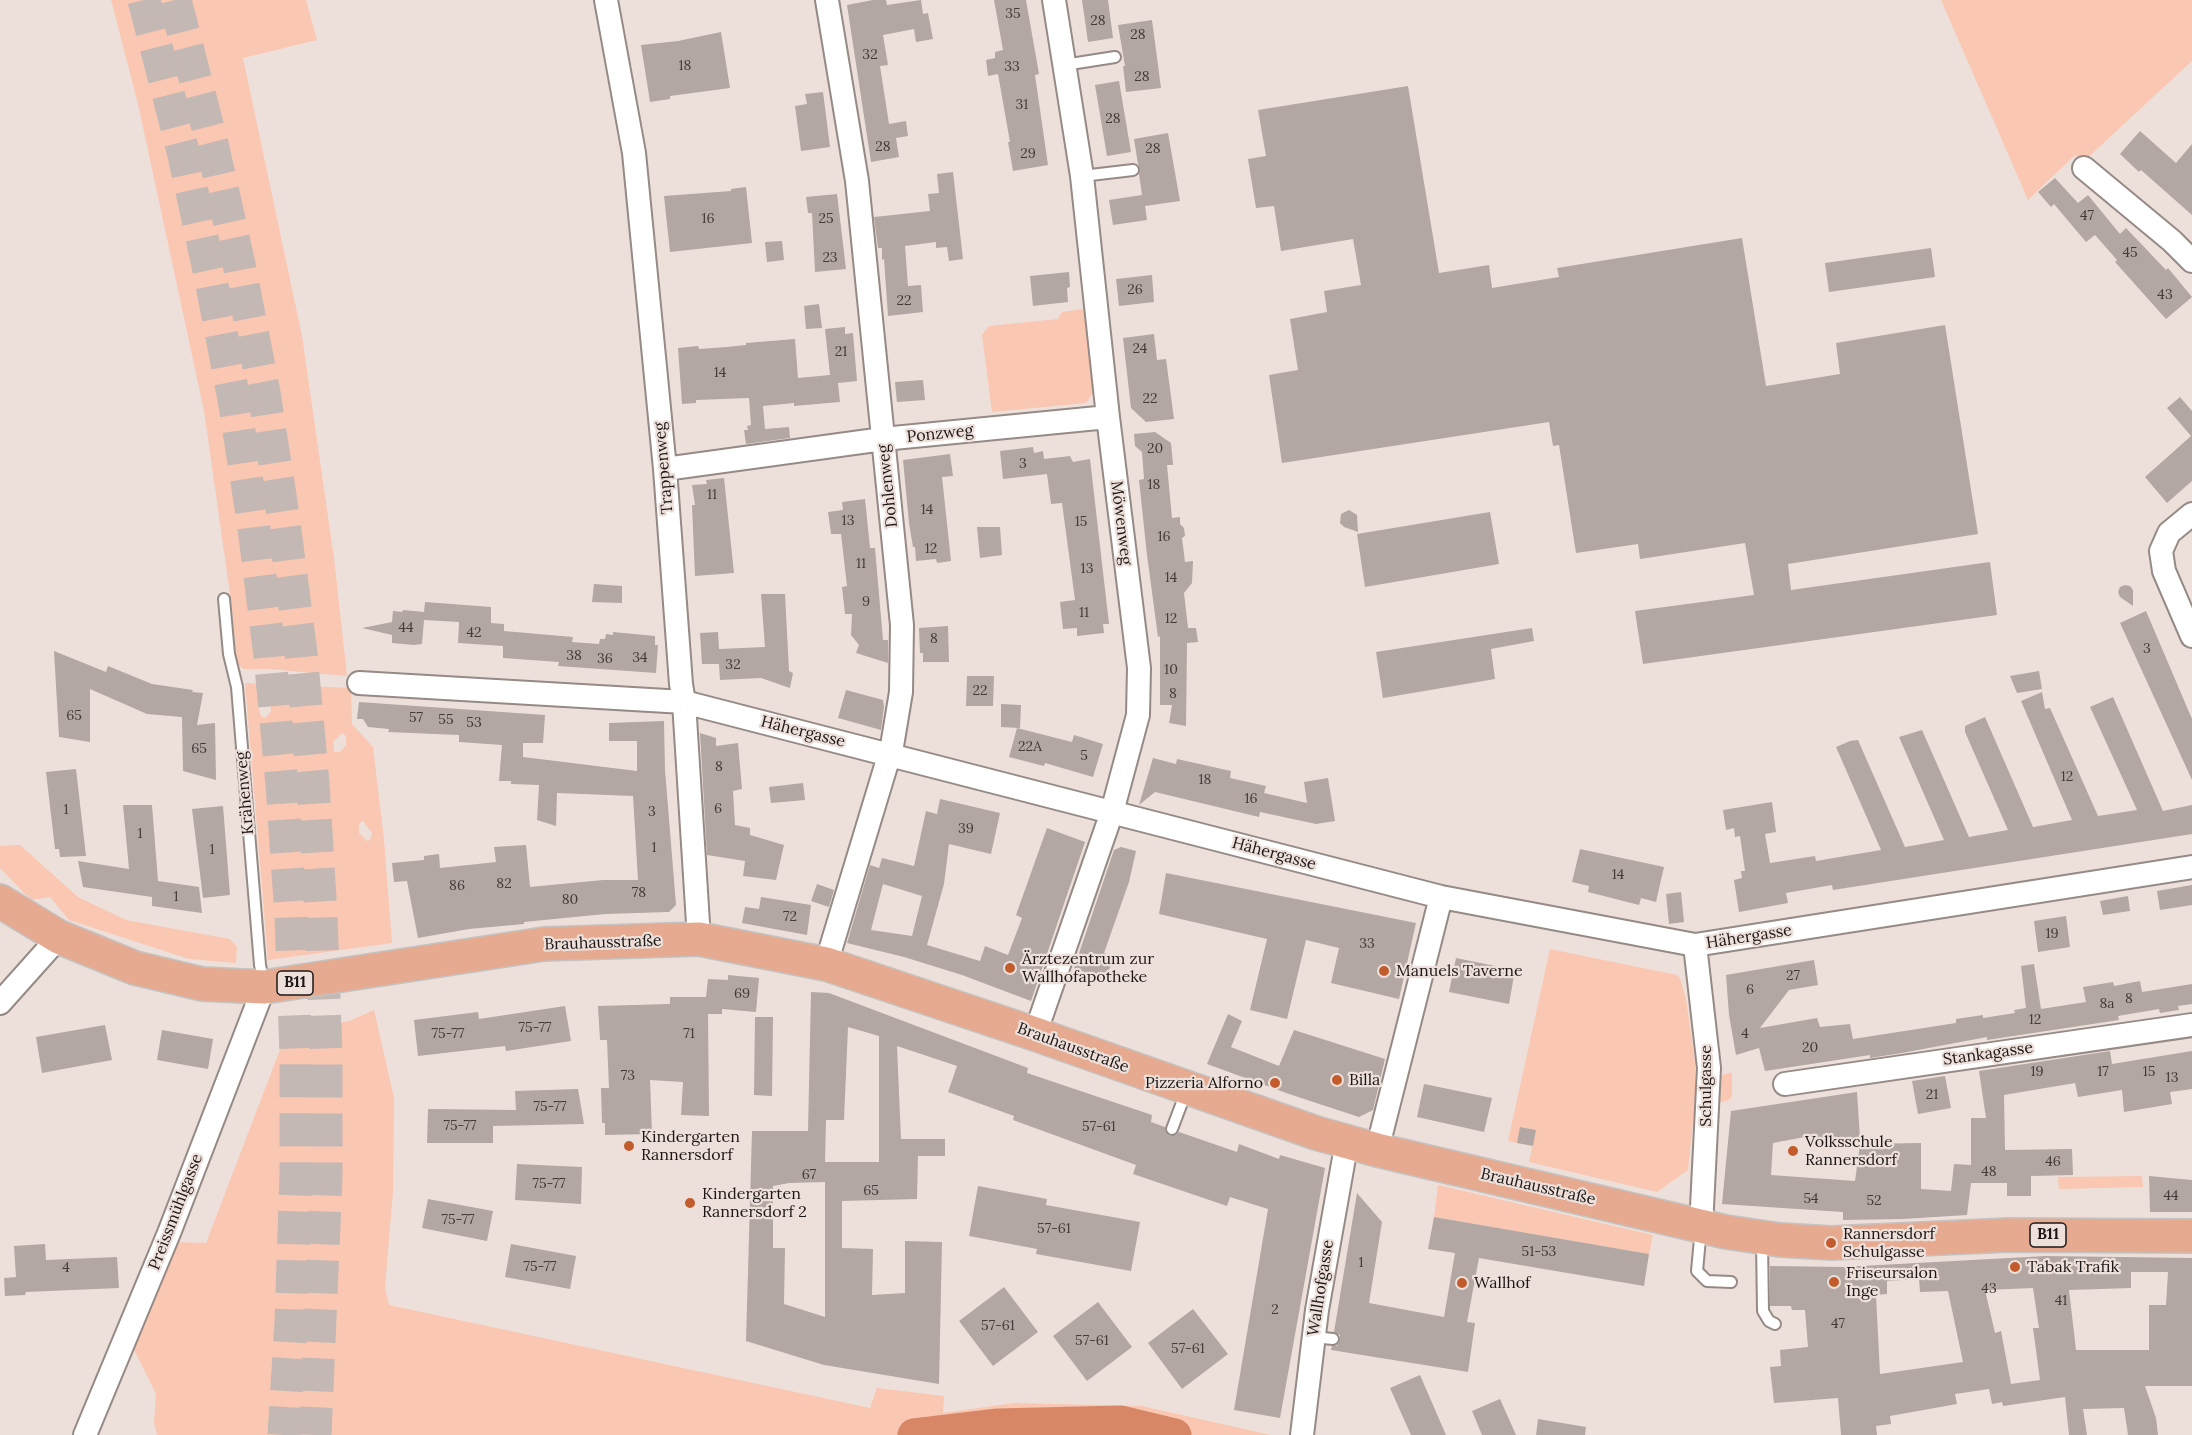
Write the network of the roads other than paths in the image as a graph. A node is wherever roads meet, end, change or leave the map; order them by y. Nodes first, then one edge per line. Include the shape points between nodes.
1 (606, 0) edge
2 (827, 0) edge
3 (1054, 0) edge
4 (1115, 57) dead end
5 (1065, 65) junction
6 (2084, 168) dead end
7 (1133, 170) dead end
8 (1082, 176) junction
9 (2192, 261) edge
10 (1108, 417) junction
11 (884, 439) junction
12 (665, 469) junction
13 (2192, 514) edge
14 (224, 599) dead end
15 (2192, 636) edge
16 (359, 682) dead end
17 (684, 702) junction
18 (889, 755) junction
19 (1112, 812) junction
20 (2192, 867) edge
21 (1441, 897) junction
22 (0, 901) edge
23 (59, 937) junction
24 (699, 939) junction
25 (1695, 945) junction
26 (826, 964) junction
27 (264, 987) junction
28 (0, 1003) edge
29 (2192, 1025) edge
30 (1035, 1034) junction
31 (1785, 1083) dead end
32 (1187, 1089) junction
33 (1172, 1129) dead end
34 (1362, 1146) junction
35 (1701, 1227) junction
36 (2192, 1236) edge
37 (1762, 1238) junction
38 (1731, 1282) dead end
39 (1775, 1324) dead end
40 (85, 1435) edge
41 (1302, 1435) edge

1 - 12 street, Trappenweg via 634,153
2 - 11 street, Dohlenweg via 857,181
3 - 5 street, Möwenweg
4 - 5 lane
5 - 8 street, Möwenweg
6 - 9 street
7 - 8 lane
8 - 10 street, Möwenweg
10 - 11 street, Ponzweg
10 - 19 street, Möwenweg via 1139,668 1138,715
11 - 12 street, Ponzweg
11 - 18 street, Dohlenweg via 902,625 901,692
12 - 17 street, Trappenweg
13 - 15 street via 2169,533 2162,546 2161,564
14 - 27 lane, Krähenweg via 229,654 237,687
16 - 17 street, Hähergasse
17 - 18 street, Hähergasse
17 - 24 street, Trappenweg
18 - 19 street, Hähergasse
18 - 26 street, Dohlenweg
19 - 21 street, Hähergasse
19 - 30 street, Möwenweg
20 - 25 street, Hähergasse
21 - 25 street, Hähergasse
21 - 34 street, Wallhofgasse
22 - 23 main road, Brauhausstraße / B11
23 - 27 main road, Brauhausstraße / B11 via 167,977 202,984
23 - 28 street
24 - 26 main road, Brauhausstraße / B11
24 - 27 main road, Brauhausstraße / B11 via 544,944
25 - 35 street, Schulgasse via 1709,1068
26 - 30 main road, Brauhausstraße / B11
27 - 40 street, Preissmühlgasse via 169,1233
29 - 31 street, Stankagasse
30 - 32 main road, Brauhausstraße / B11
32 - 33 lane
32 - 34 main road, Brauhausstraße / B11
34 - 35 main road, Brauhausstraße / B11
34 - 41 street, Wallhofgasse
35 - 37 main road, Brauhausstraße / B11
35 - 38 lane via 1697,1271 1707,1281
36 - 37 main road, Brauhausstraße / B11 via 2009,1234 1831,1243
37 - 39 lane via 1763,1311

